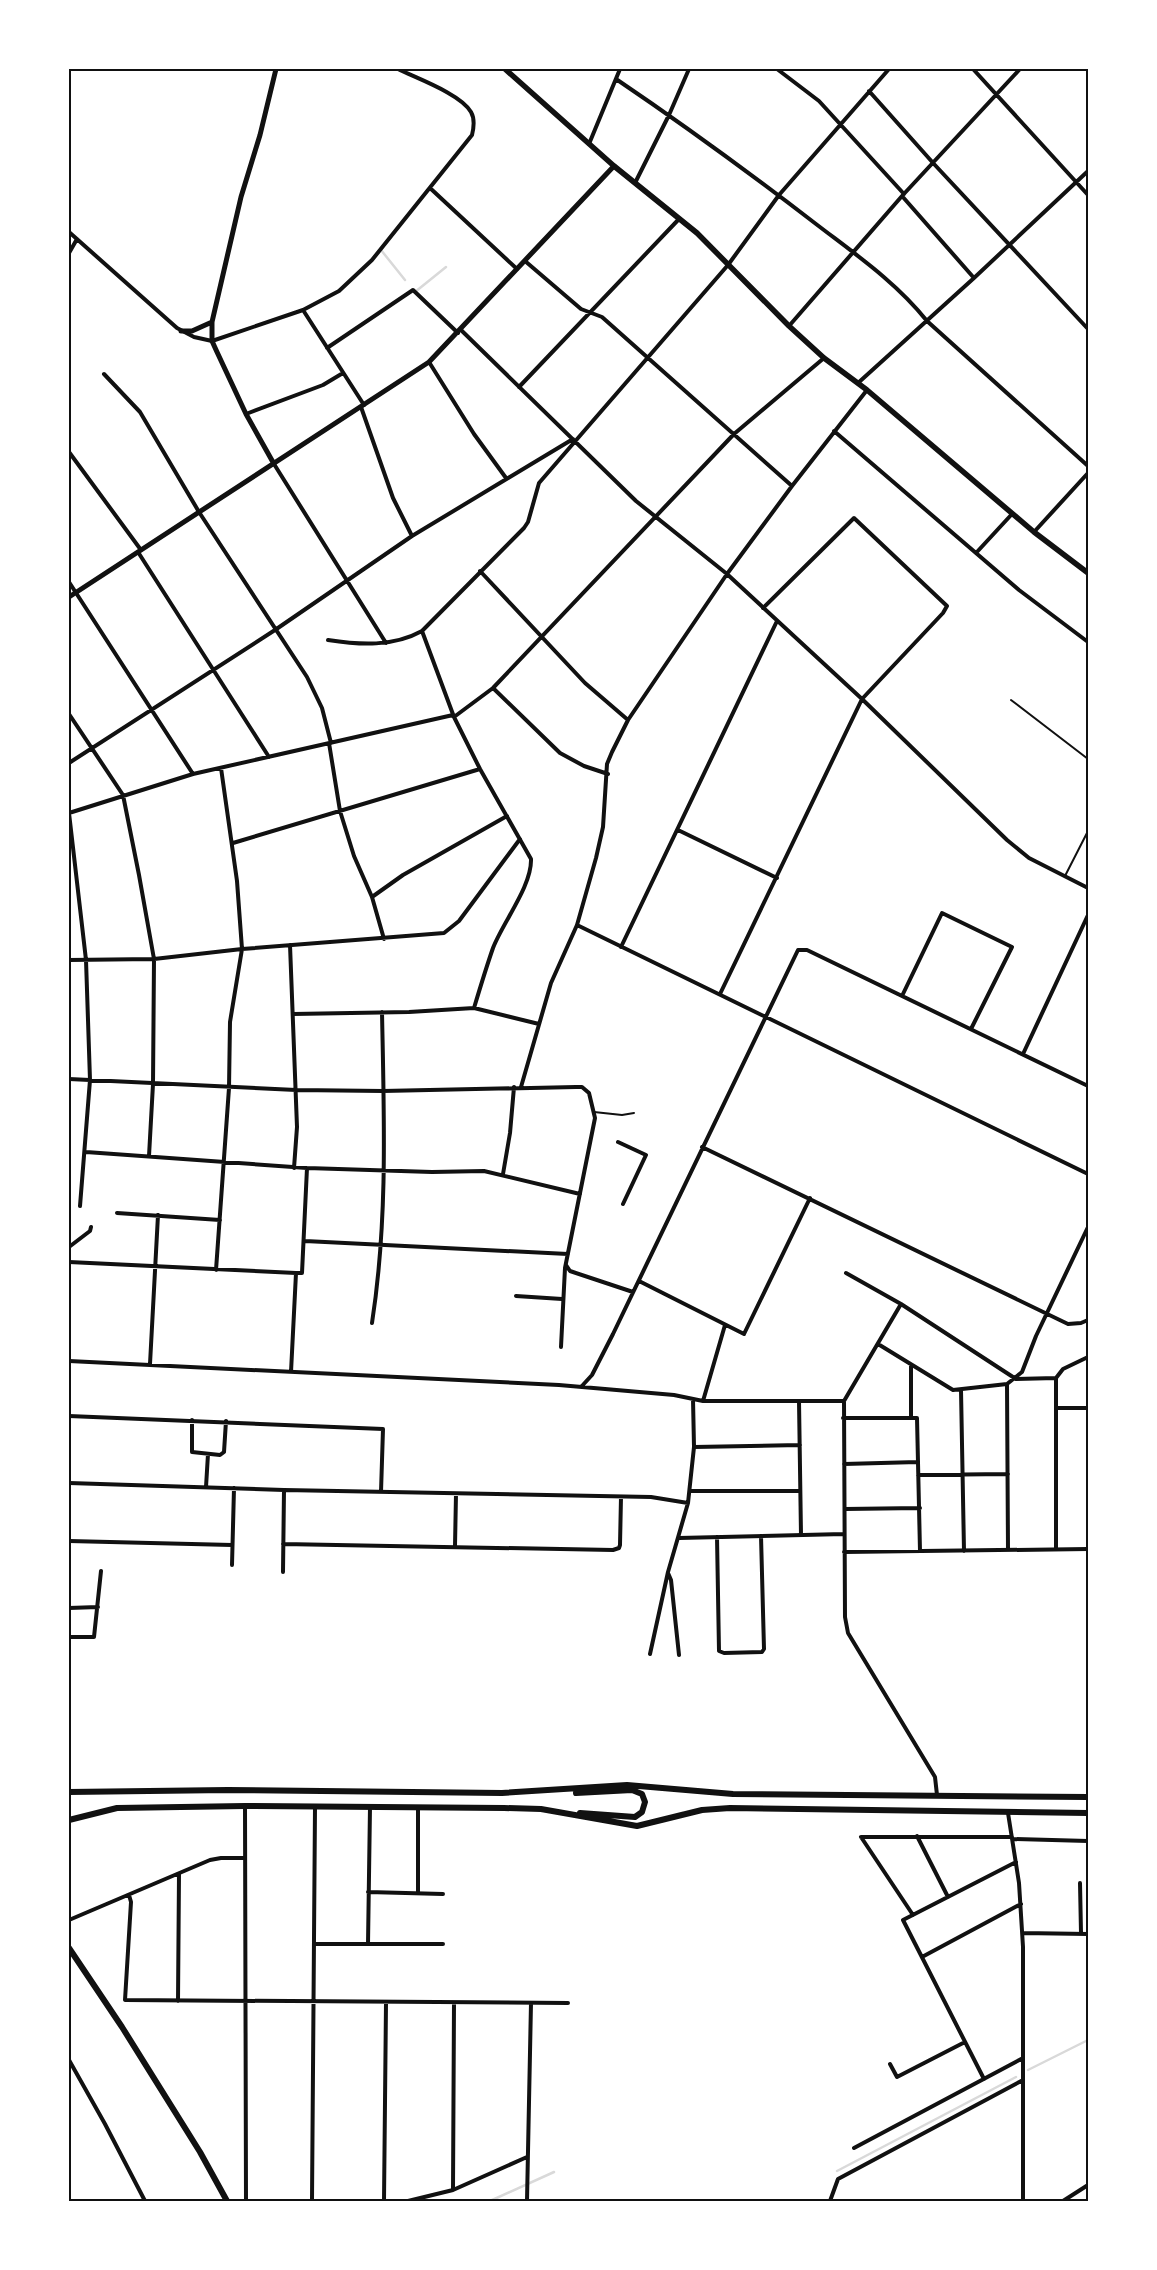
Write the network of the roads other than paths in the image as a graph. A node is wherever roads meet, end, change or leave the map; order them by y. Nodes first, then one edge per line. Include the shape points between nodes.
1 (276, 69) edge
2 (398, 69) edge
3 (505, 69) edge
4 (620, 69) edge
5 (688, 69) edge
6 (777, 69) edge
7 (889, 69) edge
8 (973, 69) edge
9 (1020, 69) edge
10 (616, 79) junction
11 (869, 91) junction
12 (997, 94) junction
13 (669, 115) junction
14 (840, 124) junction
15 (589, 144) junction
16 (934, 164) junction
17 (614, 166) junction
18 (1088, 171) edge
19 (1077, 182) junction
20 (635, 183) junction
21 (430, 188) junction
22 (779, 195) junction
23 (903, 195) junction
24 (1088, 195) edge
25 (679, 220) junction
26 (69, 232) edge
27 (77, 239) junction
28 (1010, 245) junction
29 (853, 252) junction
30 (69, 253) edge
31 (525, 261) junction
32 (728, 265) junction
33 (517, 269) junction
34 (974, 278) junction
35 (303, 310) junction
36 (590, 311) junction
37 (927, 321) junction
38 (212, 322) junction
39 (789, 326) junction
40 (1088, 329) edge
41 (181, 331) junction
42 (460, 332) junction
43 (212, 340) junction
44 (327, 348) junction
45 (648, 357) junction
46 (824, 358) junction
47 (429, 362) junction
48 (343, 373) junction
49 (104, 374) dead end
50 (858, 383) junction
51 (519, 387) junction
52 (867, 390) junction
53 (362, 406) junction
54 (246, 414) junction
55 (834, 431) junction
56 (734, 434) junction
57 (573, 438) junction
58 (576, 442) junction
59 (69, 452) edge
60 (274, 464) junction
61 (1088, 466) edge
62 (1088, 472) edge
63 (506, 478) junction
64 (792, 486) junction
65 (199, 512) junction
66 (1012, 514) junction
67 (655, 518) junction
68 (1034, 532) junction
69 (412, 536) junction
70 (139, 551) junction
71 (976, 553) junction
72 (480, 571) junction
73 (1088, 573) edge
74 (727, 574) junction
75 (346, 580) junction
76 (69, 582) edge
77 (76, 592) junction
78 (69, 597) edge
79 (763, 608) junction
80 (777, 621) junction
81 (275, 630) junction
82 (422, 631) junction
83 (541, 637) junction
84 (328, 640) dead end
85 (1088, 642) edge
86 (386, 643) junction
87 (214, 670) junction
88 (493, 688) junction
89 (862, 699) junction
90 (1011, 700) dead end
91 (152, 709) junction
92 (69, 714) edge
93 (454, 716) junction
94 (628, 720) junction
95 (330, 743) junction
96 (91, 748) junction
97 (269, 757) junction
98 (1088, 759) edge
99 (69, 763) edge
100 (221, 768) junction
101 (480, 769) junction
102 (193, 774) junction
103 (608, 774) junction
104 (123, 796) junction
105 (340, 811) junction
106 (69, 813) edge
107 (507, 816) junction
108 (678, 830) junction
109 (1088, 831) edge
110 (520, 838) junction
111 (233, 843) junction
112 (1065, 876) junction
113 (777, 878) junction
114 (1088, 888) edge
115 (372, 897) junction
116 (1088, 916) edge
117 (576, 925) junction
118 (384, 939) junction
119 (290, 944) junction
120 (621, 947) junction
121 (242, 949) junction
122 (69, 960) edge
123 (86, 960) junction
124 (154, 960) junction
125 (720, 994) junction
126 (902, 996) junction
127 (474, 1008) junction
128 (382, 1012) junction
129 (292, 1014) junction
130 (765, 1016) junction
131 (538, 1024) junction
132 (970, 1029) junction
133 (1023, 1054) junction
134 (69, 1080) edge
135 (90, 1080) junction
136 (153, 1084) junction
137 (521, 1086) junction
138 (1088, 1086) edge
139 (514, 1087) junction
140 (229, 1088) junction
141 (296, 1090) junction
142 (383, 1091) junction
143 (594, 1112) junction
144 (634, 1113) dead end
145 (618, 1142) dead end
146 (702, 1147) junction
147 (86, 1152) junction
148 (149, 1156) junction
149 (225, 1162) junction
150 (294, 1168) junction
151 (307, 1168) junction
152 (384, 1171) junction
153 (504, 1174) junction
154 (1088, 1174) edge
155 (580, 1194) junction
156 (810, 1198) junction
157 (623, 1204) dead end
158 (80, 1206) dead end
159 (117, 1214) dead end
160 (158, 1215) junction
161 (220, 1220) junction
162 (91, 1227) dead end
163 (1088, 1227) edge
164 (305, 1241) junction
165 (381, 1243) junction
166 (69, 1247) edge
167 (568, 1254) junction
168 (566, 1261) junction
169 (69, 1262) edge
170 (155, 1267) junction
171 (216, 1270) junction
172 (296, 1273) junction
173 (846, 1273) dead end
174 (639, 1281) junction
175 (633, 1292) junction
176 (516, 1296) dead end
177 (562, 1299) junction
178 (900, 1304) junction
179 (1047, 1313) junction
180 (1088, 1320) edge
181 (372, 1323) dead end
182 (725, 1325) junction
183 (878, 1344) junction
184 (561, 1347) dead end
185 (1088, 1357) edge
186 (69, 1361) edge
187 (150, 1364) junction
188 (911, 1366) junction
189 (291, 1372) junction
190 (1056, 1378) junction
191 (1016, 1379) junction
192 (1007, 1384) junction
193 (582, 1387) junction
194 (962, 1390) junction
195 (693, 1399) junction
196 (703, 1401) junction
197 (799, 1401) junction
198 (844, 1401) junction
199 (1056, 1408) junction
200 (1088, 1408) edge
201 (69, 1416) edge
202 (843, 1418) junction
203 (911, 1418) junction
204 (192, 1420) junction
205 (226, 1421) junction
206 (800, 1445) junction
207 (694, 1447) junction
208 (208, 1454) junction
209 (918, 1462) junction
210 (844, 1464) junction
211 (962, 1474) junction
212 (1008, 1474) junction
213 (918, 1475) junction
214 (69, 1483) edge
215 (206, 1487) junction
216 (234, 1488) junction
217 (284, 1490) junction
218 (690, 1491) junction
219 (800, 1491) junction
220 (381, 1492) junction
221 (456, 1494) junction
222 (620, 1497) junction
223 (688, 1503) junction
224 (920, 1508) junction
225 (845, 1509) junction
226 (844, 1534) junction
227 (801, 1535) junction
228 (761, 1536) junction
229 (717, 1537) junction
230 (679, 1538) junction
231 (69, 1541) edge
232 (283, 1544) junction
233 (232, 1545) junction
234 (455, 1546) junction
235 (1056, 1549) junction
236 (1088, 1549) edge
237 (1008, 1550) junction
238 (920, 1551) junction
239 (964, 1551) junction
240 (844, 1552) junction
241 (232, 1565) dead end
242 (101, 1571) dead end
243 (283, 1572) dead end
244 (668, 1572) junction
245 (98, 1607) junction
246 (69, 1608) edge
247 (69, 1637) edge
248 (650, 1654) dead end
249 (679, 1655) dead end
250 (69, 1792) edge
251 (531, 1792) junction
252 (937, 1795) junction
253 (1088, 1797) edge
254 (245, 1806) junction
255 (315, 1807) junction
256 (370, 1807) junction
257 (418, 1808) junction
258 (541, 1809) junction
259 (1008, 1812) junction
260 (1088, 1813) edge
261 (69, 1820) edge
262 (917, 1836) junction
263 (1012, 1838) junction
264 (1088, 1841) edge
265 (244, 1858) junction
266 (1016, 1862) junction
267 (179, 1874) junction
268 (1080, 1883) dead end
269 (368, 1892) junction
270 (418, 1893) junction
271 (444, 1894) dead end
272 (129, 1895) junction
273 (948, 1897) junction
274 (1021, 1904) junction
275 (913, 1915) junction
276 (69, 1920) edge
277 (1022, 1933) junction
278 (1081, 1934) junction
279 (1088, 1934) edge
280 (314, 1944) junction
281 (368, 1944) junction
282 (443, 1944) dead end
283 (69, 1948) edge
284 (922, 1957) junction
285 (178, 2001) junction
286 (245, 2001) junction
287 (314, 2002) junction
288 (386, 2003) junction
289 (454, 2003) junction
290 (531, 2003) junction
291 (568, 2003) dead end
292 (965, 2042) junction
293 (1023, 2058) junction
294 (69, 2060) edge
295 (890, 2064) dead end
296 (984, 2080) junction
297 (1023, 2080) junction
298 (854, 2148) dead end
299 (527, 2157) junction
300 (1088, 2185) edge
301 (453, 2190) junction
302 (145, 2201) edge
303 (227, 2201) edge
304 (246, 2201) edge
305 (312, 2201) edge
306 (384, 2201) edge
307 (408, 2201) edge
308 (527, 2201) edge
309 (830, 2201) edge
310 (1023, 2201) edge
311 (1063, 2201) edge

1 - 38 street via 241,197
2 - 21 street via 458,99 472,115 471,138
3 - 15 main road
4 - 10 street
5 - 13 street
6 - 14 street via 805,89
7 - 11 street
8 - 12 street
9 - 12 street
10 - 13 street
10 - 15 street
11 - 14 street
11 - 16 street
12 - 16 street
12 - 19 street
13 - 20 street
13 - 22 street
14 - 22 street
14 - 23 street
15 - 17 main road
16 - 23 street
16 - 28 street
17 - 20 main road
17 - 31 street
18 - 19 street
19 - 24 street
19 - 28 street
20 - 25 main road
21 - 33 street
21 - 35 street via 356,277 339,291
22 - 29 street
22 - 32 street
23 - 29 street
23 - 34 street
25 - 32 main road
25 - 36 street
26 - 27 street
27 - 30 street
27 - 41 street
28 - 34 street
28 - 40 street
29 - 37 street via 909,300
29 - 39 street
31 - 33 street
31 - 36 street via 582,309
32 - 39 main road
32 - 45 street
33 - 42 street
34 - 37 street
35 - 43 street
35 - 44 street
36 - 45 street via 602,317
36 - 51 street
37 - 50 street
37 - 61 street
38 - 41 street
38 - 43 street
39 - 46 main road
41 - 43 street
42 - 44 street via 413,290
42 - 47 street
42 - 51 street
43 - 54 street
44 - 48 street
45 - 56 street
45 - 58 street
46 - 50 main road
46 - 56 street
47 - 53 street
47 - 63 street
48 - 53 street
48 - 54 street via 323,385
49 - 65 street via 140,412
50 - 52 main road
51 - 57 street
52 - 55 street
52 - 66 main road
53 - 60 street
53 - 69 street via 393,498
54 - 60 street
55 - 64 street
55 - 71 street
56 - 64 street
56 - 67 street
57 - 58 street
57 - 63 street
58 - 67 street
58 - 72 street via 539,483 524,528
59 - 70 street
60 - 65 street
60 - 75 street
62 - 68 street
63 - 69 street
64 - 74 street
65 - 70 street
65 - 81 street
66 - 68 main road
66 - 71 street
67 - 74 street
67 - 83 street
68 - 73 main road
69 - 75 street
70 - 77 street
70 - 87 street
71 - 85 street via 1052,617
72 - 82 street
72 - 83 street
74 - 79 street
74 - 94 street
75 - 81 street
75 - 86 street
76 - 77 street
77 - 78 street
77 - 91 street
79 - 80 street
79 - 89 street via 850,519 855,518 947,603 946,611
80 - 89 street
80 - 108 street
81 - 87 street
81 - 95 street via 313,689 322,708
82 - 86 street
82 - 93 street
83 - 88 street
83 - 94 street via 585,683
84 - 86 street
87 - 91 street
87 - 97 street
88 - 93 street
88 - 103 street via 560,754
89 - 112 street via 1007,840 1029,858
89 - 113 street
90 - 98 lane
91 - 96 street
91 - 102 street
92 - 96 street
93 - 95 street
93 - 101 street
94 - 103 street via 607,764
95 - 97 street
95 - 105 street
96 - 99 street
96 - 104 street
97 - 100 street
100 - 102 street
100 - 111 street
101 - 105 street
101 - 107 street
102 - 104 street
103 - 117 street via 600,843
104 - 106 street
104 - 124 street
105 - 111 street
105 - 115 street via 354,856
106 - 123 street
107 - 110 street
107 - 115 street via 403,874
108 - 113 street
108 - 120 street
109 - 112 lane
110 - 118 street via 449,931
110 - 127 street via 531,859 530,869 494,947
111 - 121 street
112 - 114 street
113 - 125 street
115 - 118 street
116 - 133 street
117 - 120 street
117 - 131 street via 551,983
118 - 119 street
119 - 121 street
119 - 129 street
120 - 125 street
121 - 124 street
121 - 140 street via 230,1022
122 - 123 street
123 - 124 street
123 - 135 street
124 - 136 street
125 - 130 street
126 - 130 street via 801,949 796,953
126 - 132 street
126 - 132 street via 942,913 1012,947
127 - 128 street
127 - 131 street
128 - 129 street
128 - 142 street
129 - 141 street
130 - 146 street
130 - 154 street
131 - 137 street
132 - 133 street
133 - 138 street
134 - 135 street
135 - 136 street
135 - 147 street
136 - 140 street
136 - 148 street
137 - 139 street
137 - 143 street via 582,1088 589,1092
139 - 142 street
139 - 153 street
140 - 141 street
140 - 149 street
141 - 142 street
141 - 150 street
142 - 152 street
143 - 144 lane
143 - 155 street
145 - 157 street via 646,1155
146 - 156 street
146 - 174 street
147 - 148 street
147 - 158 street
148 - 149 street
149 - 150 street
149 - 161 street
150 - 151 street
151 - 152 street
151 - 164 street
152 - 153 street
152 - 165 street
153 - 155 street
155 - 167 street
156 - 179 street
156 - 182 street via 744,1334
159 - 160 street
160 - 161 street
160 - 170 street
161 - 171 street
162 - 166 street
163 - 179 street
164 - 165 street
164 - 172 street via 302,1273
165 - 167 street
165 - 181 street
167 - 168 street
168 - 175 street via 570,1272
168 - 177 street
169 - 170 street
170 - 171 street
170 - 187 street
171 - 172 street
172 - 189 street
173 - 178 street
174 - 175 street
174 - 182 street
175 - 193 street via 592,1375
176 - 177 street
177 - 184 street
178 - 183 street
178 - 191 street
179 - 180 street via 1068,1324 1081,1324
179 - 191 street
182 - 196 street
183 - 188 street
183 - 198 street
185 - 190 street via 1063,1369
186 - 187 street
187 - 189 street
188 - 194 street via 946,1387
188 - 203 street
189 - 193 street
190 - 191 street
190 - 199 street
191 - 192 street
192 - 194 street
192 - 212 street
193 - 195 street
194 - 211 street
195 - 196 street
195 - 207 street
196 - 197 street
197 - 198 street
197 - 206 street
198 - 202 street
199 - 200 street
199 - 235 street
201 - 204 street
202 - 203 street
202 - 210 street
203 - 209 street via 917,1418
204 - 205 street
204 - 208 street via 191,1450
205 - 208 street via 224,1453
205 - 220 street via 383,1429
206 - 207 street
206 - 219 street
207 - 218 street
208 - 215 street
209 - 210 street
209 - 213 street
210 - 225 street
211 - 212 street
211 - 213 street
211 - 239 street
212 - 237 street
213 - 224 street
214 - 215 street
215 - 216 street
216 - 217 street
216 - 233 street
217 - 220 street
217 - 232 street
218 - 219 street
218 - 223 street
219 - 227 street
220 - 221 street
221 - 222 street
221 - 234 street
222 - 223 street via 664,1498
222 - 234 street via 619,1548 613,1550
223 - 230 street
224 - 225 street
224 - 238 street
225 - 226 street
226 - 227 street
226 - 240 street
227 - 228 street
228 - 229 street
228 - 229 street via 764,1649 724,1653 718,1651
229 - 230 street
230 - 244 street
231 - 233 street
232 - 234 street
232 - 243 street
233 - 241 street
235 - 236 street
235 - 237 street
237 - 239 street
238 - 239 street
238 - 240 street
240 - 252 street via 848,1633 936,1777
242 - 245 street
244 - 248 street
244 - 249 street
245 - 246 street
245 - 247 street via 94,1637
250 - 251 main road
251 - 252 main road via 640,1785 706,1793
251 - 258 main road via 632,1790 642,1794 645,1802 642,1812 635,1817
252 - 253 main road
254 - 255 main road
254 - 261 main road via 117,1808
254 - 265 street
255 - 256 main road
255 - 280 street
256 - 257 main road
256 - 269 street
257 - 258 main road
257 - 270 street
258 - 259 main road via 637,1826 702,1810 730,1808
259 - 260 main road
259 - 263 street
262 - 263 street
262 - 273 street
262 - 275 street via 861,1837
263 - 264 street
263 - 266 street
265 - 267 street via 210,1860
265 - 286 street
266 - 273 street
266 - 274 street
267 - 272 street
267 - 285 street
268 - 278 street
269 - 270 street
269 - 281 street
270 - 271 street
272 - 276 street
272 - 285 street via 125,2000
273 - 275 street
274 - 277 street
274 - 284 street
275 - 284 street via 903,1920
277 - 278 street
277 - 293 street
278 - 279 street
280 - 281 street
280 - 287 street
281 - 282 street
283 - 303 main road via 122,2027
284 - 292 street
285 - 286 street
286 - 287 street
286 - 304 street
287 - 288 street
287 - 305 street
288 - 289 street
288 - 306 street
289 - 290 street
289 - 301 street
290 - 291 street
290 - 299 street
292 - 295 street via 897,2077
292 - 296 street
293 - 296 street
293 - 297 street
294 - 302 street
296 - 298 street
297 - 309 street via 838,2179
297 - 310 street
299 - 301 street
299 - 308 street
300 - 311 street
301 - 307 street

